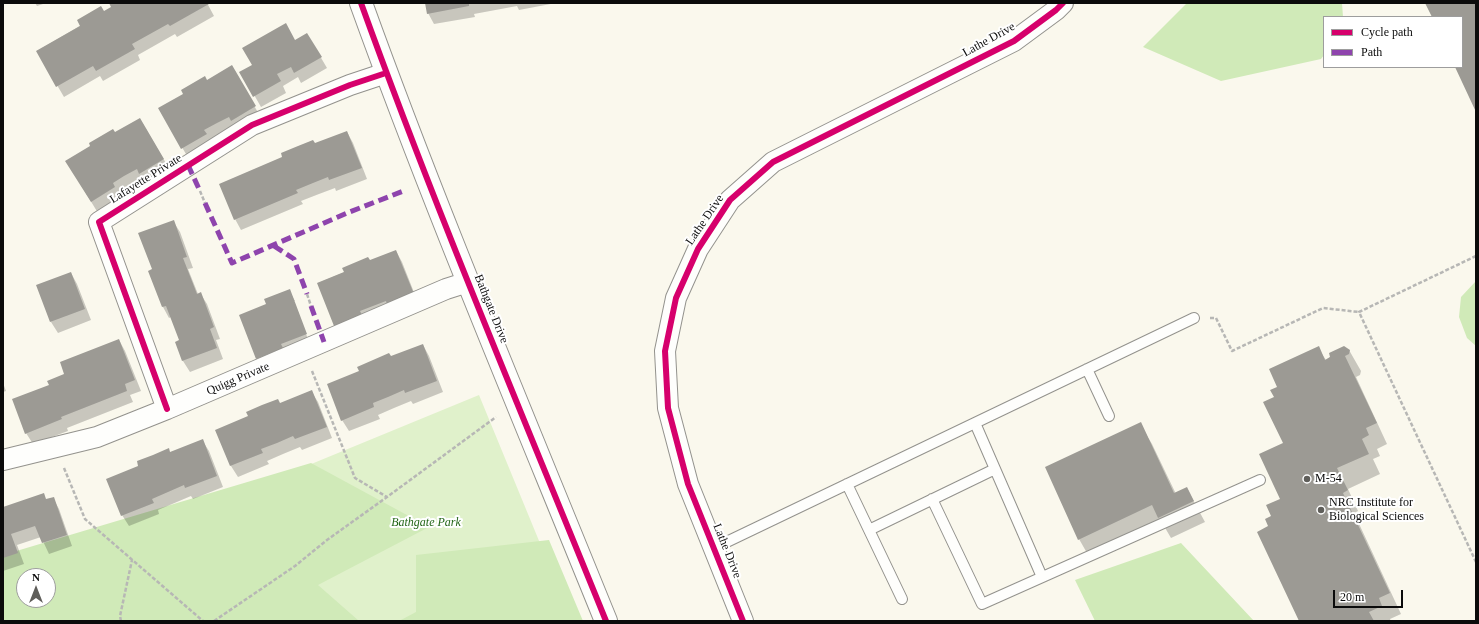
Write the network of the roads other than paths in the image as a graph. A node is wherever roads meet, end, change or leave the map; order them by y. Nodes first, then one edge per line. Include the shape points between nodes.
1 (360, 3) edge
2 (1063, 3) edge
3 (386, 73) junction
4 (468, 282) junction
5 (1194, 318) road end
6 (1087, 369) junction
7 (167, 409) junction
8 (1109, 416) dead end
9 (975, 423) junction
10 (3, 460) edge
11 (995, 469) junction
12 (1260, 480) dead end
13 (847, 484) junction
14 (932, 499) junction
15 (869, 530) junction
16 (714, 548) junction
17 (1042, 577) junction
18 (902, 599) dead end
19 (606, 621) edge
20 (743, 621) edge

1 - 3 street, Bathgate Drive
2 - 16 street, Lathe Drive via 1014,41 773,162 730,200 698,249 676,298 665,351 667,401 688,484
3 - 4 street, Bathgate Drive
3 - 7 street, Lafayette Private via 252,125 99,222
4 - 7 street, Quigg Private via 446,289
4 - 19 street, Bathgate Drive
5 - 6 lane
6 - 8 lane
6 - 9 lane
7 - 10 street, Quigg Private via 97,437
9 - 11 lane
9 - 13 lane
11 - 14 lane
11 - 17 lane
12 - 17 lane
13 - 15 lane
13 - 16 lane
14 - 15 lane
14 - 17 lane via 982,604
15 - 18 lane
16 - 20 street, Lathe Drive

